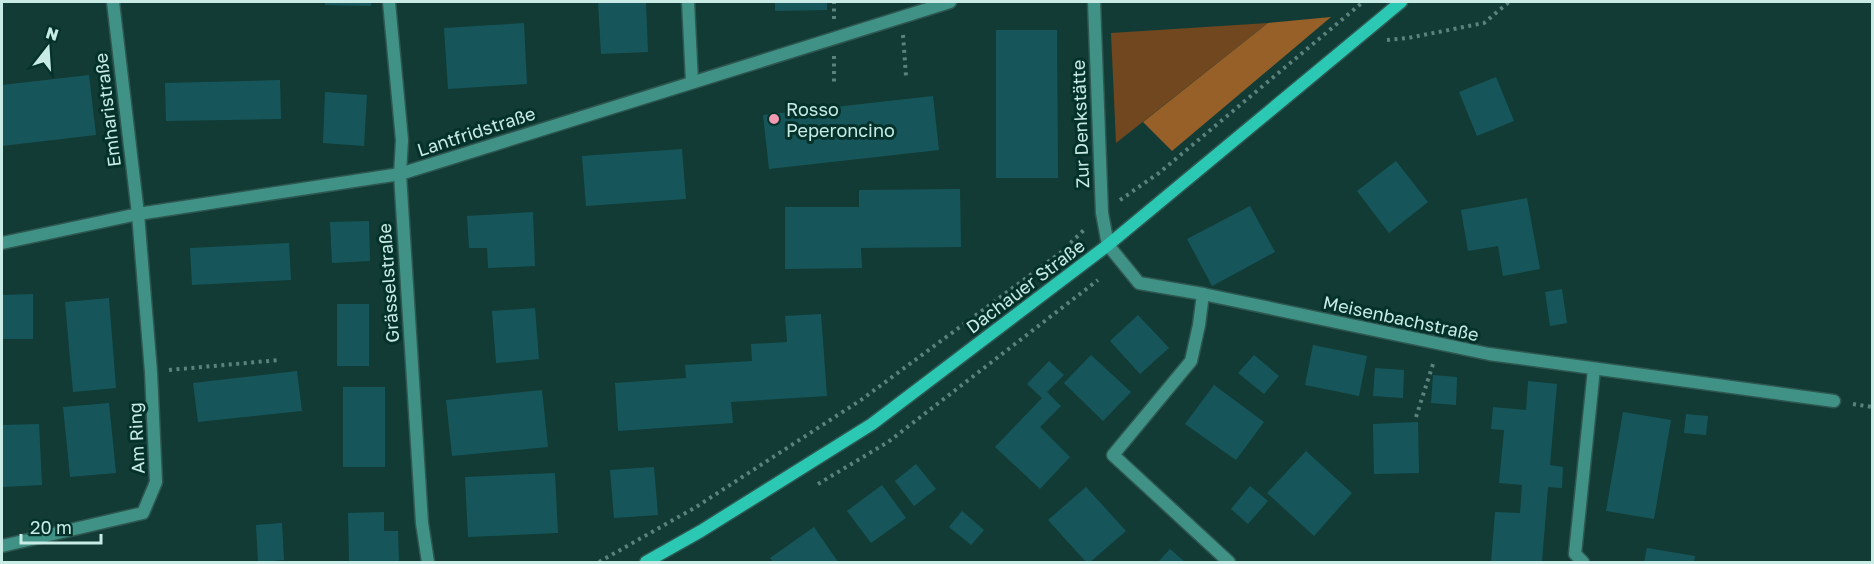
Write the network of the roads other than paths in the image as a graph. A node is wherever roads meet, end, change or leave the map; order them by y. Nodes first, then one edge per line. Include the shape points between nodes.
1 (113, 2) edge
2 (390, 2) edge
3 (688, 2) edge
4 (950, 2) edge
5 (1094, 2) edge
6 (1401, 2) edge
7 (692, 82) junction
8 (399, 174) junction
9 (138, 214) junction
10 (2, 243) edge
11 (1108, 245) junction
12 (1203, 294) junction
13 (1593, 369) junction
14 (1834, 401) dead end
15 (2, 546) edge
16 (428, 562) edge
17 (646, 562) edge
18 (1229, 562) edge
19 (1583, 562) edge

1 - 9 street, Emharistraße
2 - 8 street, Grässelstraße via 402,140
3 - 7 street
4 - 7 street, Lantfridstraße
5 - 11 street, Zur Denkstätte via 1102,213
6 - 11 street, Dachauer Straße
7 - 8 street, Lantfridstraße
8 - 9 street, Lantfridstraße
8 - 16 street, Grässelstraße via 422,523
9 - 10 street, Lantfridstraße
9 - 15 street, Am Ring via 156,482 143,513
11 - 12 street, Meisenbachstraße via 1139,283
11 - 17 street, Dachauer Straße via 872,424
12 - 13 street, Meisenbachstraße via 1439,345
12 - 18 street via 1191,361 1113,455
13 - 14 street, Meisenbachstraße
13 - 19 street via 1575,554

